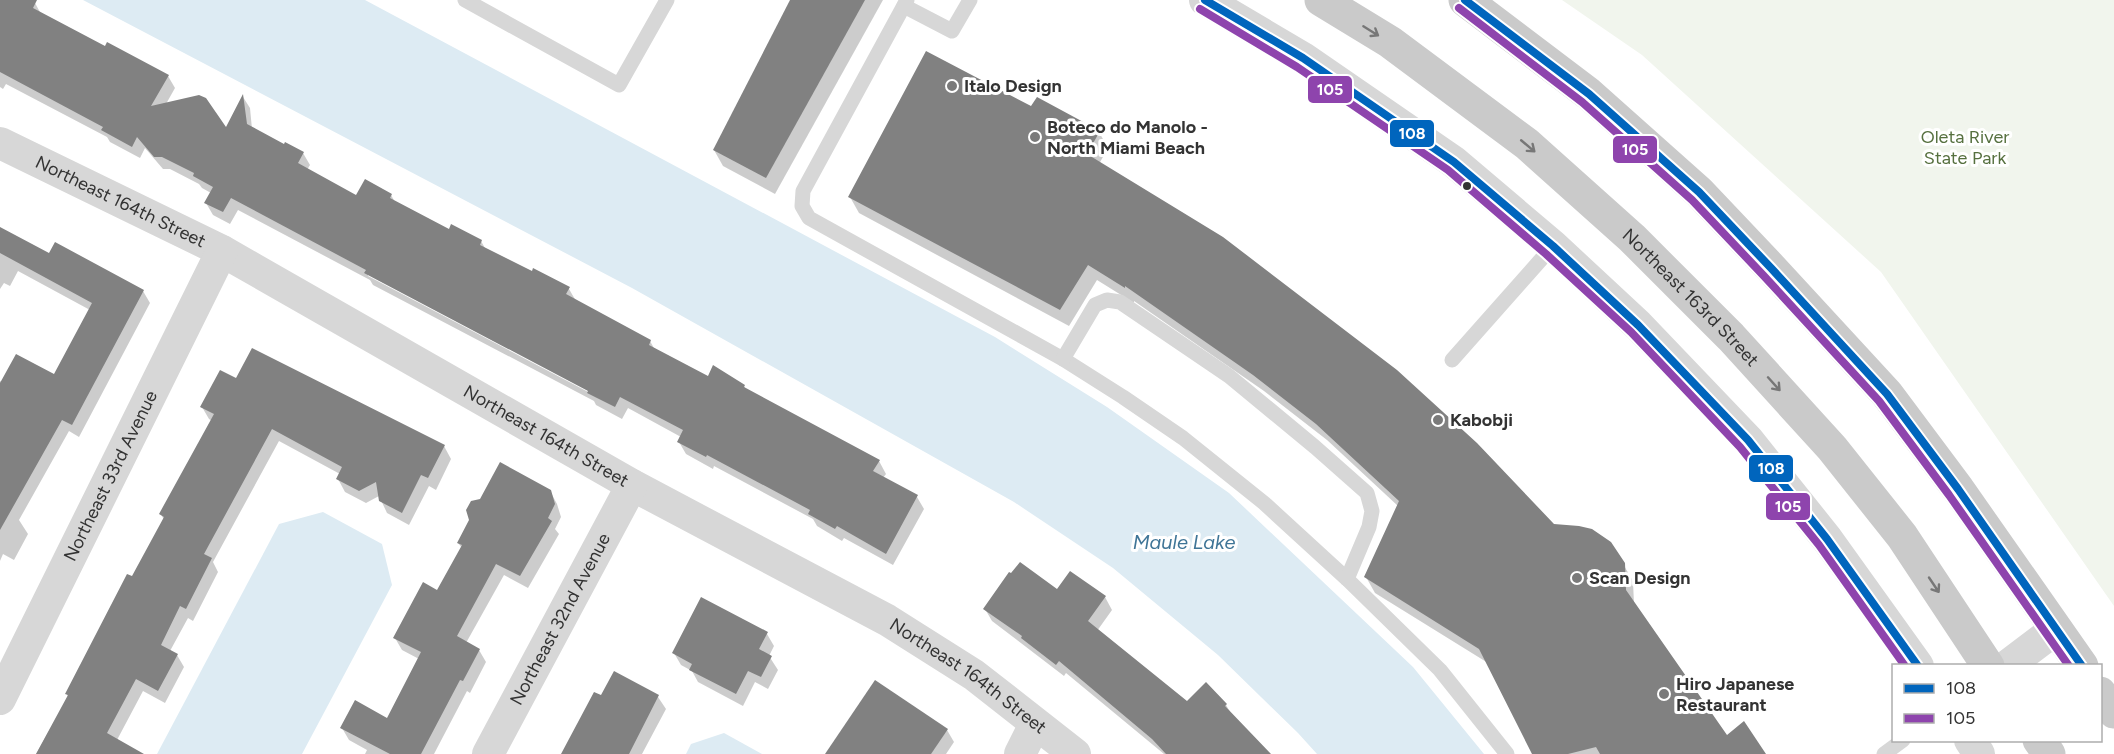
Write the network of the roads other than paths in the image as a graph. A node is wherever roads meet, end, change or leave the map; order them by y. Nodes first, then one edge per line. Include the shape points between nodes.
1 (465, 0) edge
2 (667, 0) edge
3 (970, 0) edge
4 (1205, 0) edge
5 (1321, 0) edge
6 (1465, 0) edge
7 (906, 3) edge
8 (0, 142) edge
9 (1553, 246) junction
10 (222, 252) junction
11 (1063, 359) junction
12 (1452, 360) dead end
13 (632, 484) junction
14 (1347, 579) junction
15 (2056, 629) junction
16 (1917, 664) edge
17 (1987, 664) edge
18 (2010, 664) edge
19 (2081, 664) edge
20 (2102, 696) edge
21 (0, 699) edge
22 (2114, 712) edge
23 (1035, 724) junction
24 (1902, 742) edge
25 (2040, 742) edge
26 (488, 754) edge
27 (1020, 754) edge
28 (1075, 754) edge
29 (1507, 754) edge
30 (1884, 754) edge
31 (2049, 754) edge

1 - 2 lane via 619,85
3 - 7 lane via 952,32
4 - 9 street via 1303,58 1454,162
5 -> 17 main road, Northeast 163rd Street via 1390,42 1527,144 1632,238 1731,337 1832,448 1902,536
6 - 15 main road via 1589,94 1699,192 1771,268 1887,394
7 - 11 lane via 803,191 802,206 809,218
8 - 10 street, Northeast 164th Street
9 - 12 lane
9 - 16 street via 1638,325 1748,440 1827,539
10 - 13 street, Northeast 164th Street
10 - 21 street, Northeast 33rd Avenue
11 - 14 lane via 1183,438 1264,503
11 - 14 lane via 1095,305 1107,300 1120,302 1229,376 1367,494 1372,511 1369,527
13 - 23 street, Northeast 164th Street via 887,620 974,675
13 - 26 street, Northeast 32nd Avenue
14 - 29 lane via 1440,670
15 - 18 street
15 - 19 main road
20 - 22 main road
23 - 27 street
23 - 28 street, Northeast 164th Street
24 - 30 lane
25 - 31 main road

